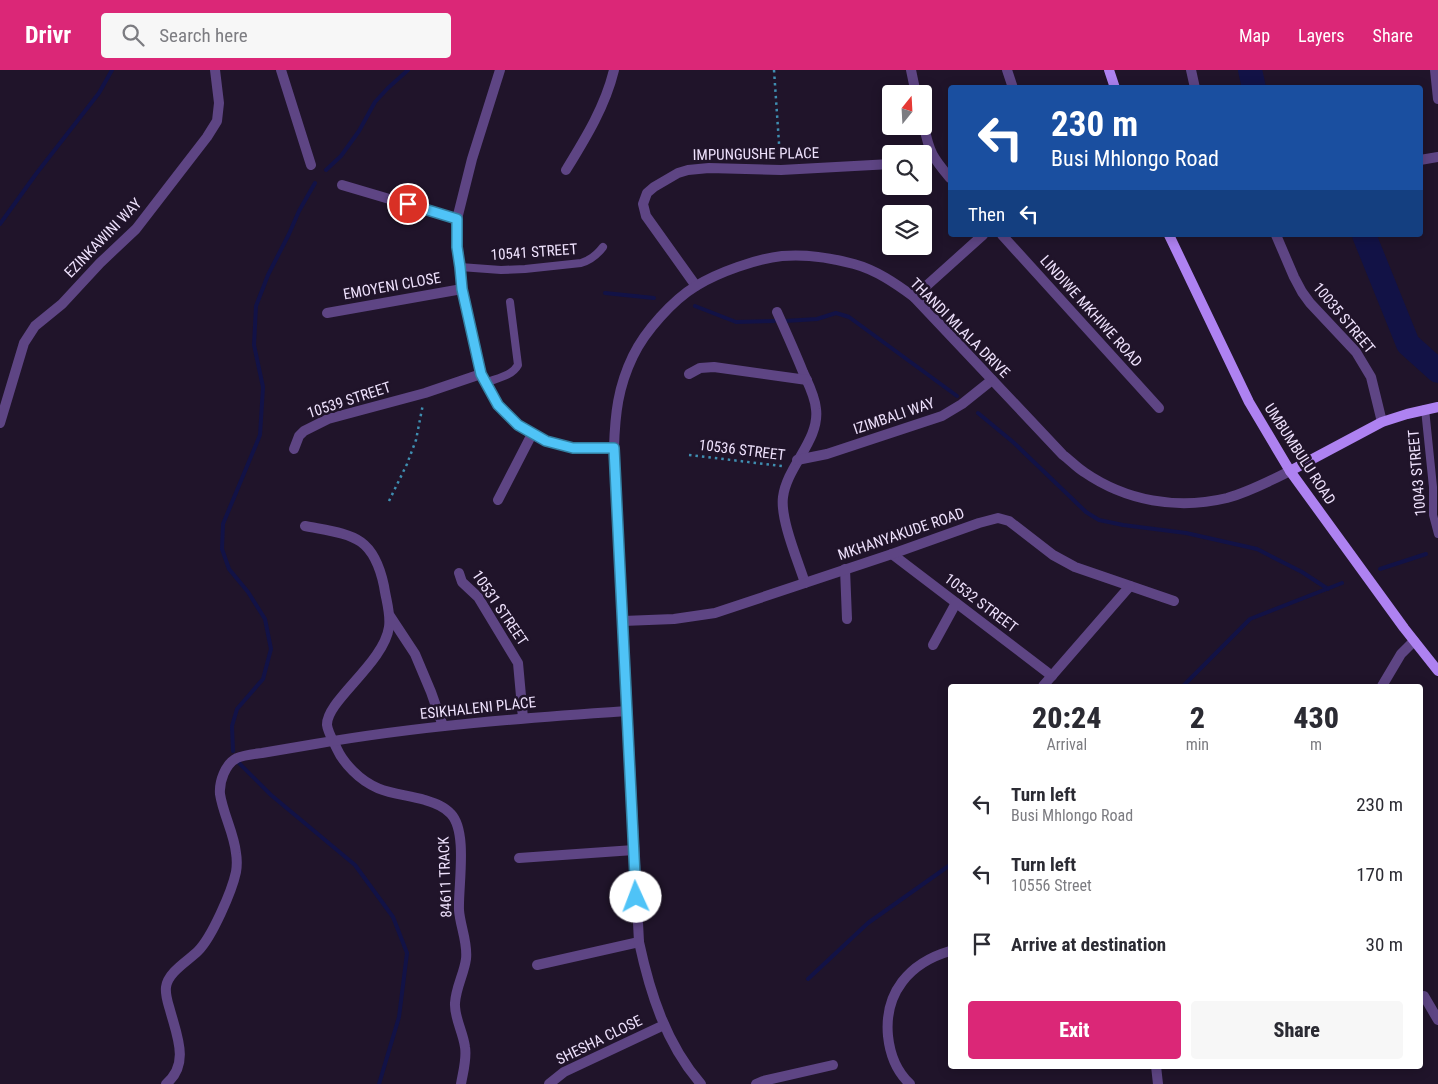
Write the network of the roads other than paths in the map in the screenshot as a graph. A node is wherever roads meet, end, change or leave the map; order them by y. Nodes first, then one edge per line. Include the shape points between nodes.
1 (215, 70) edge
2 (281, 70) edge
3 (500, 70) edge
4 (614, 70) edge
5 (911, 70) edge
6 (1007, 70) edge
7 (1109, 70) edge
8 (1191, 70) edge
9 (1435, 70) edge
10 (914, 85) edge
11 (1012, 85) edge
12 (1114, 85) edge
13 (1194, 85) edge
14 (1438, 99) edge
15 (926, 135) edge
16 (1438, 157) edge
17 (1423, 160) edge
18 (932, 161) edge
19 (935, 161) junction
20 (882, 164) edge
21 (311, 165) dead end
22 (566, 170) dead end
23 (948, 176) edge
24 (342, 185) dead end
25 (457, 219) junction
26 (981, 237) edge
27 (1004, 237) edge
28 (1170, 237) edge
29 (1277, 237) edge
30 (604, 247) dead end
31 (460, 267) junction
32 (696, 286) junction
33 (462, 289) junction
34 (914, 297) junction
35 (510, 302) dead end
36 (777, 312) dead end
37 (327, 313) dead end
38 (689, 374) dead end
39 (483, 378) junction
40 (806, 380) junction
41 (992, 380) junction
42 (1438, 407) edge
43 (1159, 408) dead end
44 (1425, 409) junction
45 (1382, 422) junction
46 (0, 423) edge
47 (532, 434) junction
48 (614, 448) junction
49 (294, 449) dead end
50 (795, 463) junction
51 (1290, 471) junction
52 (498, 500) dead end
53 (305, 526) dead end
54 (1438, 534) edge
55 (892, 554) junction
56 (845, 569) junction
57 (459, 573) dead end
58 (805, 583) junction
59 (1130, 586) junction
60 (1174, 601) dead end
61 (956, 603) junction
62 (390, 616) junction
63 (847, 619) dead end
64 (622, 621) junction
65 (1414, 641) junction
66 (933, 645) dead end
67 (1438, 671) edge
68 (1052, 676) junction
69 (1045, 684) edge
70 (1383, 684) edge
71 (627, 711) junction
72 (524, 718) junction
73 (443, 726) junction
74 (333, 740) junction
75 (634, 850) junction
76 (519, 858) dead end
77 (639, 942) junction
78 (948, 952) edge
79 (537, 965) dead end
80 (1424, 996) dead end
81 (1438, 1020) edge
82 (664, 1025) junction
83 (833, 1064) dead end
84 (1156, 1069) edge
85 (166, 1084) edge
86 (461, 1084) edge
87 (549, 1084) edge
88 (701, 1084) edge
89 (756, 1084) edge
90 (910, 1084) edge
91 (1158, 1084) edge

1 - 46 street, EZINKAWINI WAY via 219,103 217,121 136,229 62,304 35,326 24,343
2 - 21 street
3 - 25 street
4 - 22 street via 600,112
5 - 10 street
6 - 11 street
7 - 12 main road
8 - 13 street
9 - 14 street
15 - 19 street
16 - 17 street
18 - 19 street
19 - 23 street
20 - 32 street, IMPUNGUSHE PLACE via 781,170 709,168 678,173 654,187 647,193 643,204 646,216
24 - 25 street
25 - 31 street
26 - 34 street
27 - 43 street, LINDIWE MKHIWE ROAD
28 - 51 main road, UMBUMBULU ROAD via 1249,402
29 - 45 street, 10035 STREET via 1294,277 1310,303 1347,341 1368,370
30 - 31 lane, 10541 STREET via 581,263 501,270
31 - 33 street
32 - 34 street, THANDI MLALA DRIVE via 756,260 783,256 811,257 871,270
32 - 48 street, THANDI MLALA DRIVE via 666,310 634,355 617,405
33 - 37 street, EMOYENI CLOSE
33 - 39 street
34 - 41 street, THANDI MLALA DRIVE
35 - 39 lane via 518,365 510,374
36 - 40 street
38 - 40 street via 700,368 714,367
39 - 47 street via 498,405
39 - 49 street, 10539 STREET via 328,419 299,436
40 - 50 street via 816,417 813,432
41 - 50 street, IZIMBALI WAY via 942,416
41 - 51 street, THANDI MLALA DRIVE via 1083,472 1134,497 1179,504 1227,498
42 - 44 main road
44 - 45 main road
44 - 54 lane, 10043 STREET via 1433,515
45 - 51 main road
47 - 48 street via 566,447
47 - 52 street
48 - 64 street, THANDI MLALA DRIVE
50 - 58 street via 782,506
51 - 65 main road, UMBUMBULU ROAD
53 - 62 street via 354,537 372,552 381,574
55 - 56 street, MKHANYAKUDE ROAD
55 - 59 street, MKHANYAKUDE ROAD via 1002,518 1064,562
55 - 61 street, 10532 STREET
56 - 58 street, MKHANYAKUDE ROAD
56 - 63 street
57 - 72 street, 10531 STREET via 462,582 478,597 518,663
58 - 64 street, MKHANYAKUDE ROAD via 716,613
59 - 60 street, MKHANYAKUDE ROAD
59 - 68 street
61 - 66 street
61 - 68 street, 10532 STREET
62 - 73 street via 415,654
62 - 74 street, 84611 TRACK via 383,645 329,717 328,729
64 - 71 street, THANDI MLALA DRIVE
65 - 67 main road, UMBUMBULU ROAD
65 - 70 street via 1401,654
68 - 69 street
71 - 72 street, ESIKHALENI PLACE
71 - 75 street, THANDI MLALA DRIVE
72 - 73 street, ESIKHALENI PLACE
73 - 74 street, ESIKHALENI PLACE
74 - 85 street, ESIKHALENI PLACE via 243,756 232,761 227,768 220,794 236,851 236,871 206,942 167,984 166,998 176,1031 180,1062 174,1077
74 - 86 street, 84611 TRACK via 344,761 372,786 443,807 458,825 459,909 466,948 455,1004 466,1053
75 - 76 street
75 - 77 street, THANDI MLALA DRIVE
77 - 79 street
77 - 82 street, THANDI MLALA DRIVE
78 - 90 street via 926,960 916,968 892,998 889,1044 898,1070
80 - 81 street
82 - 87 street, SHESHA CLOSE via 564,1072
82 - 88 street, THANDI MLALA DRIVE
83 - 89 street
84 - 91 street

